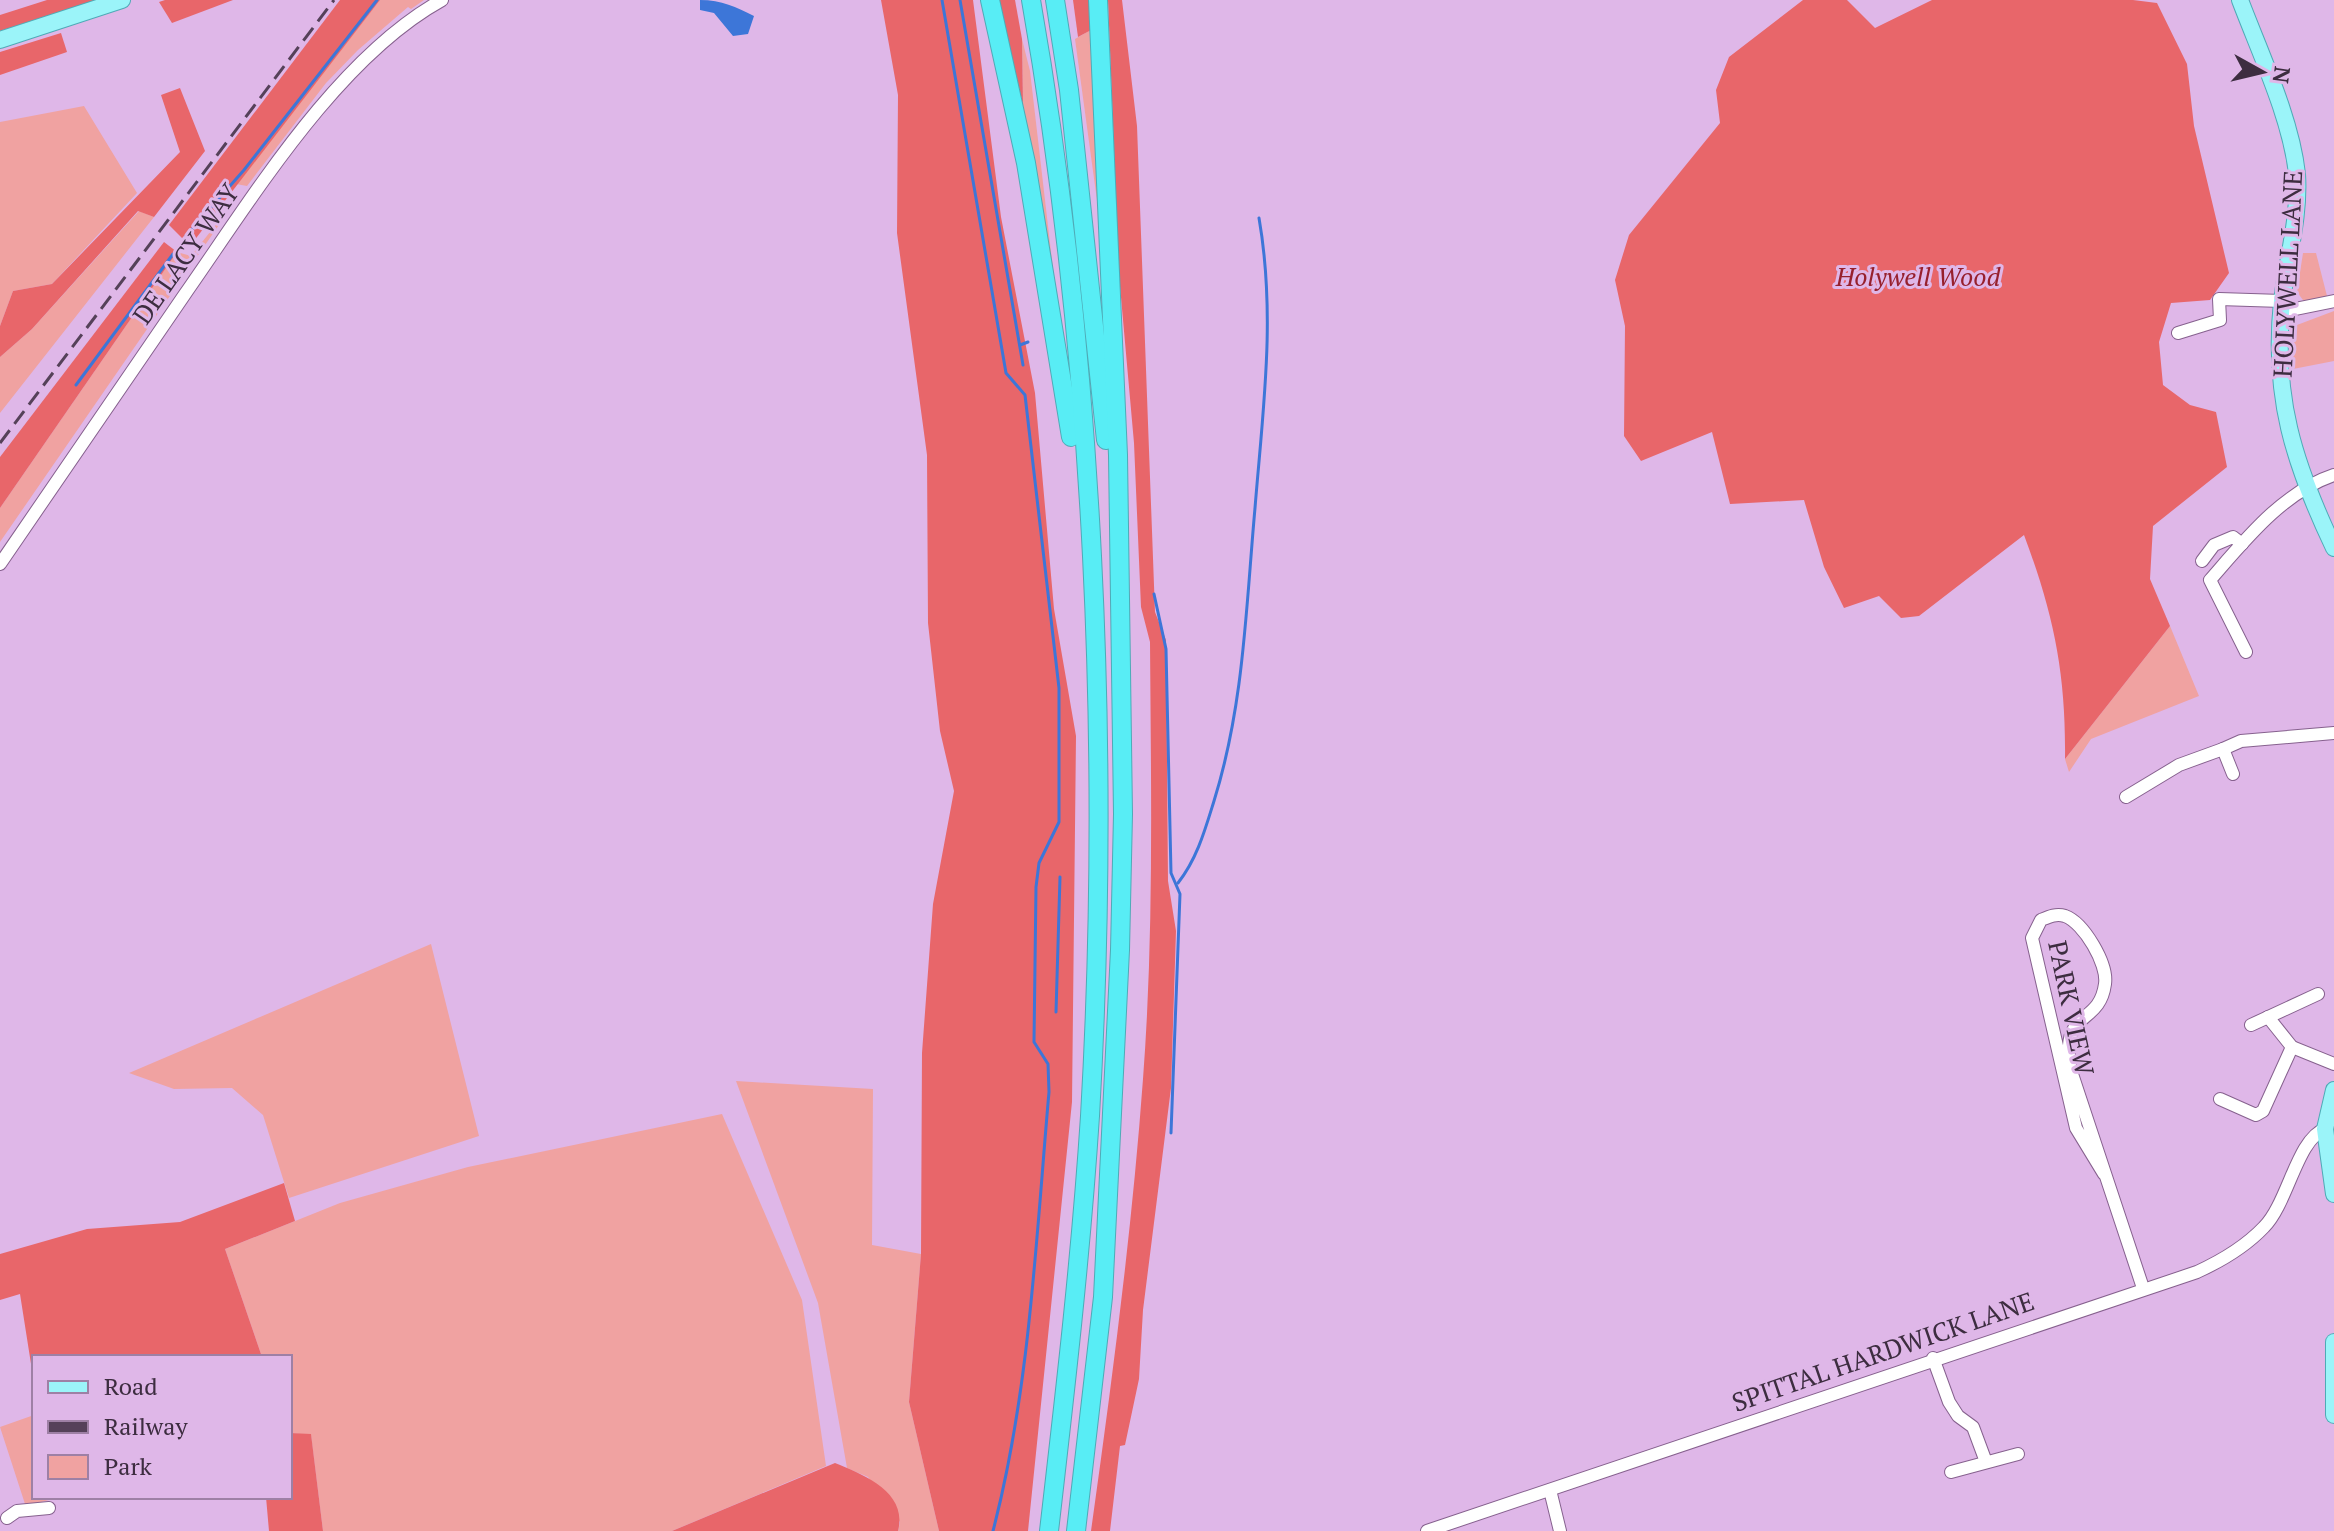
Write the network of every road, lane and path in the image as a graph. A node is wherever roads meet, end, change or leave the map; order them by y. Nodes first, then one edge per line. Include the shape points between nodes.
1 (122, 0) edge
2 (442, 0) edge
3 (990, 0) edge
4 (1031, 0) edge
5 (1055, 0) edge
6 (1098, 0) edge
7 (2240, 0) edge
8 (0, 40) edge
9 (2334, 301) edge
10 (2282, 306) junction
11 (2178, 333) dead end
12 (2334, 475) edge
13 (2306, 484) junction
14 (2242, 544) junction
15 (2334, 548) edge
16 (2202, 561) dead end
17 (0, 564) edge
18 (1091, 566) junction
19 (1118, 570) junction
20 (2246, 652) dead end
21 (2334, 733) edge
22 (2223, 749) junction
23 (2233, 774) dead end
24 (2126, 797) dead end
25 (2318, 994) dead end
26 (2268, 1017) junction
27 (2251, 1025) dead end
28 (2292, 1047) junction
29 (2334, 1064) edge
30 (2334, 1090) edge
31 (2220, 1099) dead end
32 (2325, 1136) junction
33 (2104, 1174) junction
34 (2334, 1183) edge
35 (2334, 1194) edge
36 (2143, 1288) junction
37 (2334, 1342) edge
38 (1933, 1358) junction
39 (2333, 1396) edge
40 (2334, 1415) edge
41 (2018, 1454) dead end
42 (1986, 1462) junction
43 (1951, 1472) dead end
44 (1550, 1490) junction
45 (49, 1508) dead end
46 (6, 1521) edge
47 (1049, 1531) edge
48 (1076, 1531) edge
49 (1427, 1531) edge
50 (1560, 1531) edge

1 - 8 main road
2 - 17 street, DE LACY WAY via 373,51 330,97 265,180
3 - 18 highway via 1026,163
4 - 18 highway via 1058,173
5 - 19 highway via 1091,286
6 - 19 highway via 1118,455
7 - 10 main road, HOLYWELL LANE via 2291,141 2297,174
9 - 10 street
10 - 11 street via 2219,299 2220,320
10 - 13 main road, HOLYWELL LANE via 2283,401 2294,456
12 - 13 street
13 - 14 street
13 - 15 main road, HOLYWELL LANE
14 - 16 street via 2224,538
14 - 20 street via 2210,580
18 - 47 highway via 1097,806 1090,1114 1074,1320
19 - 48 highway via 1123,814 1114,1120 1103,1297
21 - 22 street via 2241,741
22 - 23 street
22 - 24 street via 2179,765
25 - 26 street
26 - 27 street
26 - 28 street
28 - 29 street
28 - 31 street via 2263,1111 2256,1115
30 - 32 main road
32 - 34 main road
32 - 36 street, SPITTAL HARDWICK LANE via 2311,1137 2265,1227 2220,1261
33 - 33 street, PARK VIEW via 2076,1128 2032,938 2041,920 2053,915 2079,926 2105,979 2096,1006 2069,1033 2066,1048
33 - 36 street, PARK VIEW
34 - 35 main road
36 - 38 street, SPITTAL HARDWICK LANE
37 - 39 main road
38 - 42 street via 1949,1402 1973,1427
38 - 44 street, SPITTAL HARDWICK LANE
39 - 40 main road
41 - 42 street
42 - 43 street
44 - 49 street, SPITTAL HARDWICK LANE
44 - 50 street
45 - 46 street via 17,1511

